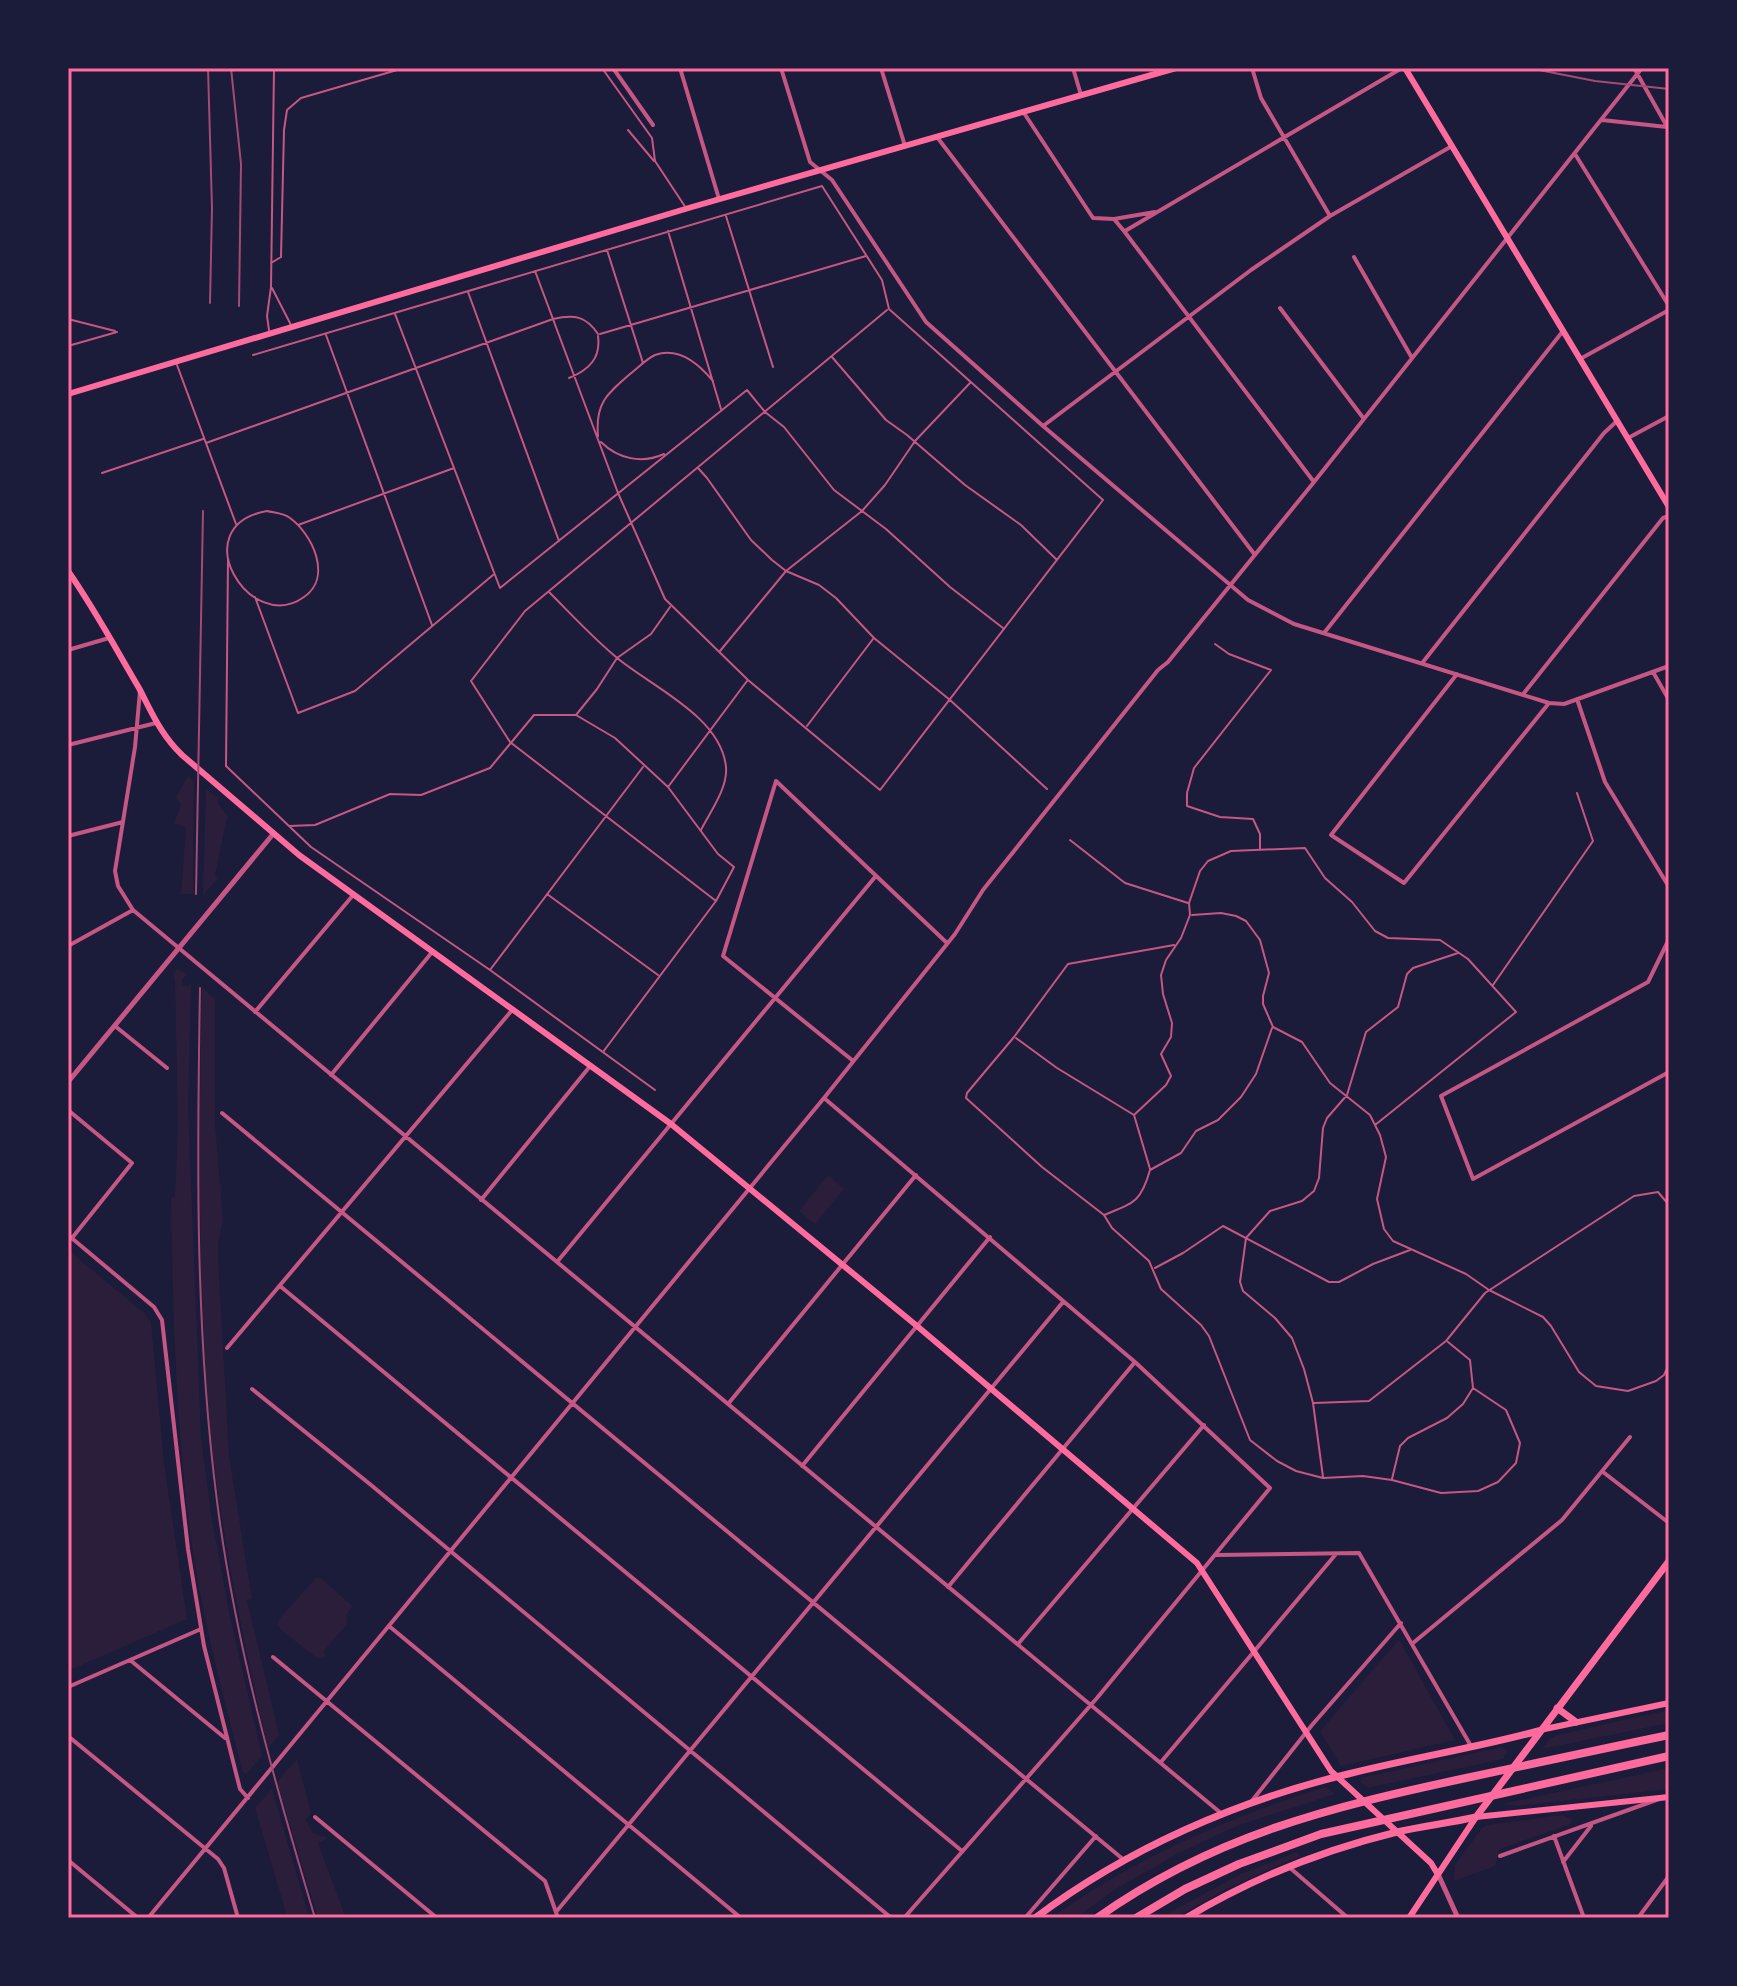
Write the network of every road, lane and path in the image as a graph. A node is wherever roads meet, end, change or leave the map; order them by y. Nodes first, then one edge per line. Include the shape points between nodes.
1 (274, 68) edge
2 (404, 68) edge
3 (602, 68) edge
4 (613, 68) edge
5 (680, 68) edge
6 (781, 68) edge
7 (881, 68) edge
8 (1073, 68) edge
9 (1176, 68) edge
10 (1252, 68) edge
11 (1404, 68) edge
12 (1634, 68) edge
13 (1642, 68) edge
14 (1637, 75) junction
15 (1081, 95) junction
16 (1023, 112) junction
17 (1602, 120) junction
18 (653, 125) dead end
19 (1668, 129) edge
20 (628, 130) dead end
21 (1284, 136) junction
22 (937, 137) junction
23 (905, 146) junction
24 (1452, 146) junction
25 (1575, 154) junction
26 (655, 161) junction
27 (819, 170) junction
28 (719, 199) junction
29 (686, 209) junction
30 (1158, 212) junction
31 (726, 214) junction
32 (1330, 216) junction
33 (1114, 219) junction
34 (668, 231) junction
35 (1124, 231) junction
36 (1507, 238) junction
37 (607, 250) junction
38 (866, 255) junction
39 (1354, 257) dead end
40 (271, 263) junction
41 (535, 271) junction
42 (271, 287) junction
43 (749, 290) junction
44 (468, 291) junction
45 (691, 307) junction
46 (1280, 308) dead end
47 (1669, 308) edge
48 (889, 309) junction
49 (394, 313) junction
50 (1189, 316) junction
51 (68, 319) edge
52 (553, 319) junction
53 (630, 325) junction
54 (292, 328) junction
55 (1563, 331) junction
56 (325, 334) junction
57 (598, 334) junction
58 (269, 335) junction
59 (486, 343) junction
60 (68, 346) edge
61 (253, 355) dead end
62 (831, 356) junction
63 (1412, 358) junction
64 (1580, 359) junction
65 (176, 362) junction
66 (643, 364) junction
67 (773, 367) dead end
68 (416, 369) junction
69 (1115, 372) junction
70 (575, 376) junction
71 (569, 378) dead end
72 (713, 381) junction
73 (971, 383) junction
74 (68, 394) edge
75 (347, 394) junction
76 (721, 411) junction
77 (765, 412) junction
78 (1669, 416) edge
79 (1364, 419) junction
80 (1617, 421) junction
81 (1043, 426) junction
82 (204, 438) junction
83 (1628, 438) junction
84 (599, 440) junction
85 (915, 441) junction
86 (206, 443) junction
87 (670, 452) junction
88 (454, 468) junction
89 (697, 468) junction
90 (102, 473) dead end
91 (1314, 482) junction
92 (618, 493) junction
93 (384, 494) junction
94 (1669, 507) edge
95 (862, 511) junction
96 (1669, 516) edge
97 (630, 523) junction
98 (236, 525) junction
99 (297, 526) junction
100 (559, 541) junction
101 (1255, 555) junction
102 (228, 559) junction
103 (1057, 560) junction
104 (68, 571) edge
105 (786, 571) junction
106 (493, 575) junction
107 (1231, 586) junction
108 (548, 592) junction
109 (255, 597) junction
110 (671, 606) junction
111 (432, 625) junction
112 (1004, 629) junction
113 (1324, 633) junction
114 (109, 638) junction
115 (874, 638) junction
116 (1215, 644) dead end
117 (68, 650) edge
118 (720, 651) junction
119 (617, 658) junction
120 (1423, 662) junction
121 (1669, 666) edge
122 (1653, 672) junction
123 (1457, 674) junction
124 (748, 680) junction
125 (140, 691) junction
126 (1523, 693) junction
127 (1577, 699) junction
128 (950, 700) junction
129 (1669, 700) edge
130 (1549, 703) junction
131 (576, 715) junction
132 (156, 723) junction
133 (135, 728) junction
134 (805, 728) junction
135 (710, 730) junction
136 (510, 742) junction
137 (68, 745) edge
138 (644, 766) junction
139 (668, 787) junction
140 (1047, 789) dead end
141 (1577, 793) dead end
142 (606, 816) junction
143 (123, 822) junction
144 (289, 826) junction
145 (700, 831) junction
146 (275, 832) junction
147 (68, 836) edge
148 (1070, 840) dead end
149 (1260, 850) junction
150 (875, 877) junction
151 (1669, 887) edge
152 (354, 894) junction
153 (547, 894) junction
154 (716, 901) junction
155 (1189, 903) junction
156 (133, 910) junction
157 (1190, 915) junction
158 (1669, 939) edge
159 (947, 943) junction
160 (1174, 945) junction
161 (68, 946) edge
162 (179, 949) junction
163 (433, 951) junction
164 (1459, 953) junction
165 (490, 970) junction
166 (659, 976) junction
167 (1492, 986) junction
168 (775, 998) junction
169 (513, 1009) junction
170 (255, 1012) junction
171 (115, 1026) junction
172 (1273, 1027) junction
173 (1014, 1037) junction
174 (603, 1052) junction
175 (853, 1061) junction
176 (591, 1065) junction
177 (167, 1068) dead end
178 (1669, 1072) edge
179 (331, 1075) junction
180 (68, 1082) edge
181 (655, 1090) dead end
182 (1347, 1095) junction
183 (824, 1098) junction
184 (68, 1110) edge
185 (222, 1113) dead end
186 (1134, 1115) junction
187 (671, 1124) junction
188 (1375, 1125) junction
189 (405, 1136) junction
190 (1150, 1170) junction
191 (916, 1175) junction
192 (750, 1190) junction
193 (481, 1200) junction
194 (1669, 1205) edge
195 (341, 1211) junction
196 (1104, 1215) junction
197 (70, 1236) edge
198 (990, 1237) junction
199 (1246, 1238) junction
200 (1411, 1250) junction
201 (557, 1262) junction
202 (843, 1265) junction
203 (1154, 1268) junction
204 (280, 1286) junction
205 (1489, 1290) junction
206 (1064, 1301) junction
207 (917, 1326) junction
208 (636, 1328) junction
209 (1446, 1341) junction
210 (227, 1348) dead end
211 (1135, 1362) junction
212 (1669, 1364) edge
213 (1664, 1375) junction
214 (1669, 1379) edge
215 (1473, 1388) junction
216 (252, 1389) dead end
217 (991, 1389) junction
218 (1313, 1403) junction
219 (574, 1404) junction
220 (728, 1404) junction
221 (1204, 1425) junction
222 (1630, 1437) dead end
223 (1062, 1448) junction
224 (802, 1466) junction
225 (1603, 1472) junction
226 (512, 1478) junction
227 (1323, 1478) junction
228 (1392, 1480) junction
229 (1132, 1509) junction
230 (1669, 1523) edge
231 (876, 1526) junction
232 (451, 1552) junction
233 (1336, 1554) junction
234 (1217, 1555) junction
235 (1669, 1561) edge
236 (1201, 1569) junction
237 (948, 1587) junction
238 (813, 1603) junction
239 (1401, 1623) junction
240 (389, 1626) junction
241 (201, 1629) junction
242 (1413, 1643) junction
243 (1018, 1644) junction
244 (1254, 1651) junction
245 (273, 1657) dead end
246 (130, 1660) junction
247 (751, 1676) junction
248 (68, 1687) edge
249 (328, 1700) junction
250 (1669, 1703) edge
251 (1091, 1704) junction
252 (1557, 1708) junction
253 (1576, 1722) junction
254 (1539, 1731) junction
255 (1306, 1733) junction
256 (1669, 1735) edge
257 (68, 1736) edge
258 (227, 1740) junction
259 (1471, 1746) junction
260 (690, 1751) junction
261 (1669, 1756) edge
262 (1161, 1762) junction
263 (1336, 1777) junction
264 (1026, 1779) junction
265 (1666, 1797) edge
266 (248, 1798) junction
267 (1251, 1803) junction
268 (1222, 1814) junction
269 (315, 1817) dead end
270 (1476, 1817) junction
271 (1592, 1823) junction
272 (629, 1825) junction
273 (1394, 1830) junction
274 (1096, 1836) junction
275 (1554, 1836) junction
276 (205, 1849) junction
277 (962, 1851) junction
278 (1500, 1856) dead end
279 (68, 1860) edge
280 (1124, 1860) junction
281 (1563, 1862) junction
282 (1289, 1867) junction
283 (1437, 1873) junction
284 (1669, 1876) edge
285 (556, 1912) junction
286 (1191, 1917) edge
287 (138, 1918) edge
288 (148, 1918) edge
289 (238, 1918) edge
290 (437, 1918) edge
291 (558, 1918) edge
292 (741, 1918) edge
293 (894, 1918) edge
294 (904, 1918) edge
295 (1025, 1918) edge
296 (1035, 1918) edge
297 (1097, 1918) edge
298 (1136, 1918) edge
299 (1348, 1918) edge
300 (1409, 1918) edge
301 (1458, 1918) edge
302 (1584, 1918) edge
303 (1638, 1918) edge

1 - 40 lane
2 - 40 lane via 301,98 287,110 281,257
3 - 26 lane via 652,138
4 - 18 street
5 - 28 street
6 - 27 street via 810,162
7 - 23 street
8 - 15 street
9 - 15 main road
10 - 21 street via 1261,98
11 - 21 street
11 - 24 main road
12 - 14 street
13 - 14 street
14 - 17 street
14 - 19 street
15 - 16 main road
16 - 22 main road
16 - 33 street via 1093,218
17 - 19 street
17 - 25 street
20 - 26 lane
21 - 30 street
21 - 32 street
22 - 23 main road
22 - 69 street
23 - 27 main road
24 - 32 street
24 - 36 main road
25 - 36 street
25 - 47 street
26 - 29 lane
27 - 28 main road
27 - 81 street via 832,180 926,322
28 - 29 main road
29 - 54 main road
30 - 33 street
30 - 35 street
31 - 34 lane
31 - 38 lane via 822,186
31 - 43 lane
32 - 50 street
33 - 35 street
34 - 37 lane
34 - 45 lane
35 - 50 street
36 - 55 main road
36 - 63 street
37 - 41 lane
37 - 53 lane
38 - 43 lane
38 - 48 lane via 882,280
39 - 63 street
40 - 42 lane
41 - 44 lane
41 - 52 lane
42 - 54 lane
42 - 58 lane
43 - 45 lane
43 - 67 lane
44 - 49 lane
44 - 59 lane
45 - 53 lane
45 - 72 lane
46 - 79 street
47 - 64 street
48 - 62 lane
48 - 73 lane
49 - 56 lane
49 - 68 lane
50 - 69 street
50 - 91 street
51 - 60 lane via 117,332
52 - 57 lane via 582,317
52 - 59 lane
52 - 70 lane
53 - 57 lane
53 - 66 lane
54 - 58 main road
55 - 64 main road
55 - 113 street
56 - 61 lane
56 - 75 lane
57 - 70 lane via 597,356
58 - 65 main road
59 - 68 lane
59 - 100 lane
62 - 77 lane
62 - 85 lane via 886,420
63 - 79 street
64 - 80 main road
65 - 74 main road
65 - 82 lane
66 - 72 lane via 656,355 678,354 690,358
66 - 84 lane via 606,395 597,423
68 - 75 lane
68 - 88 lane
69 - 81 street
69 - 101 street
70 - 71 lane
70 - 84 lane
72 - 76 lane
73 - 85 lane
73 - 103 lane via 1103,500
75 - 86 lane
75 - 93 lane
76 - 77 lane via 747,390
76 - 87 lane
77 - 89 lane
77 - 95 lane via 784,427 834,490
78 - 83 street
79 - 91 street
80 - 83 main road
80 - 120 street
81 - 107 street
82 - 86 lane
82 - 90 lane
83 - 94 main road
84 - 87 lane via 633,459
84 - 92 lane
85 - 95 lane
85 - 103 lane
86 - 98 lane
87 - 92 lane
88 - 93 lane
88 - 106 lane
89 - 97 lane
89 - 105 lane via 751,540
91 - 101 street
92 - 97 lane
92 - 100 lane
93 - 99 lane
93 - 111 lane
95 - 105 lane
95 - 112 lane
96 - 126 street
97 - 108 lane
97 - 110 lane
98 - 99 lane via 267,511
98 - 102 lane via 229,534
99 - 109 lane via 317,556 314,585 289,605 265,605
100 - 106 lane via 500,588
101 - 107 street
102 - 109 lane via 235,578
102 - 144 lane via 226,766
103 - 112 lane
104 - 114 main road
105 - 115 lane via 819,585
105 - 118 lane
106 - 111 lane
107 - 113 street via 1275,616
107 - 159 street via 1158,670
108 - 119 lane
108 - 136 lane via 525,611 471,681
109 - 111 lane via 298,713 355,691
110 - 118 lane
110 - 119 lane via 651,634
112 - 128 lane
113 - 120 street
114 - 117 street
114 - 125 main road
115 - 128 lane
115 - 134 lane
116 - 149 lane via 1271,670 1194,768 1187,806 1220,817 1253,819
118 - 124 lane
119 - 131 lane
119 - 135 lane
120 - 123 street
121 - 122 street
122 - 127 street
122 - 129 street
123 - 126 street
123 - 130 street via 1331,835 1404,883
124 - 134 lane
124 - 135 lane
125 - 132 main road
125 - 133 street
126 - 130 street
127 - 130 street
127 - 151 street via 1605,782
128 - 134 lane via 880,790
128 - 140 lane
131 - 136 lane via 534,715
131 - 138 lane via 615,738
132 - 133 street
132 - 146 main road via 182,755
133 - 137 street
133 - 143 street
135 - 139 lane
135 - 145 lane via 727,773
136 - 142 lane
136 - 144 lane via 490,768 421,795 390,794 315,825
138 - 139 lane
138 - 142 lane
139 - 145 lane
141 - 167 lane via 1593,841
142 - 153 lane
142 - 154 lane
143 - 147 street
143 - 156 street via 115,871
144 - 165 lane via 311,847
145 - 154 lane via 734,867
146 - 152 main road
146 - 162 street
148 - 155 lane via 1125,883
149 - 155 lane via 1231,851 1208,861
149 - 164 lane via 1305,848 1325,878 1382,935 1440,940
150 - 159 street
150 - 168 street
150 - 168 street via 776,781 723,956
152 - 163 main road
152 - 170 street
153 - 165 lane
153 - 166 lane
154 - 166 lane
155 - 157 lane
156 - 161 street
156 - 162 street
157 - 160 lane
157 - 172 lane via 1221,913 1246,921 1260,940 1269,973 1263,999
158 - 178 street via 1648,982 1441,1096 1473,1179
159 - 175 street
160 - 173 lane via 1068,964
160 - 186 lane via 1161,975 1172,1023 1161,1054 1171,1076
162 - 170 street
162 - 171 street
163 - 169 main road
163 - 179 street
164 - 167 lane
164 - 182 lane via 1407,974 1398,1007 1366,1032
165 - 174 lane
166 - 174 lane
167 - 188 lane via 1516,1012
168 - 175 street
168 - 187 street
169 - 176 main road
169 - 189 street
170 - 179 street
171 - 177 street
171 - 180 street
172 - 182 lane via 1302,1042 1330,1083
172 - 190 lane via 1256,1074 1241,1097 1218,1120 1196,1131 1181,1153
173 - 186 lane
173 - 196 lane via 966,1098
174 - 181 lane
175 - 183 street
176 - 187 main road
176 - 193 street
179 - 189 street
182 - 188 lane
182 - 199 lane via 1323,1128 1314,1191 1302,1201 1270,1211
183 - 191 street
183 - 192 street
184 - 197 street via 132,1163
185 - 195 street
186 - 190 lane
187 - 192 main road
187 - 201 street
188 - 200 lane via 1386,1157 1377,1199 1381,1220 1393,1241
189 - 193 street
189 - 195 street
190 - 196 lane via 1143,1194
191 - 198 street
191 - 202 street
192 - 202 main road
192 - 208 street
193 - 201 street
194 - 205 lane via 1658,1192 1634,1196
195 - 204 street
195 - 219 street
196 - 203 lane
197 - 241 street via 159,1314 164,1327 183,1516
198 - 206 street
198 - 207 street
199 - 200 lane via 1329,1282
199 - 203 lane via 1218,1226
199 - 218 lane via 1243,1291 1292,1338
200 - 205 lane
201 - 208 street
202 - 207 main road
202 - 220 street
203 - 227 lane via 1161,1289 1209,1336 1250,1440 1287,1466
204 - 210 street
204 - 226 street
205 - 209 lane
205 - 213 lane via 1543,1317 1579,1372 1596,1386 1628,1391
206 - 211 street
206 - 217 street
207 - 217 main road
207 - 224 street
208 - 219 street
208 - 220 street
209 - 215 lane via 1470,1360
209 - 218 lane via 1369,1401
211 - 221 street
211 - 223 street
212 - 213 lane
213 - 214 lane
215 - 228 lane via 1447,1418 1400,1446
215 - 228 lane via 1506,1410 1520,1443 1516,1463 1504,1477 1478,1491 1460,1493
216 - 232 street
217 - 223 main road
217 - 231 street
218 - 227 lane
219 - 226 street
219 - 238 street
220 - 224 street
221 - 229 street
221 - 234 street via 1270,1488
222 - 225 street
223 - 229 main road
223 - 237 street
224 - 231 street
225 - 230 street
225 - 242 street via 1562,1520
226 - 232 street
226 - 247 street
227 - 228 lane
229 - 236 main road
229 - 243 street
231 - 237 street
231 - 238 street
232 - 240 street
232 - 260 street
233 - 234 street
233 - 239 street via 1359,1553
233 - 244 street
234 - 236 street
235 - 252 main road
236 - 244 main road
236 - 251 street
237 - 243 street
238 - 247 street
238 - 264 street
239 - 242 street
239 - 255 street
240 - 249 street
240 - 272 street
241 - 246 street
241 - 258 street
242 - 259 street
243 - 251 street
244 - 255 main road
244 - 262 street
245 - 249 street
246 - 248 street
246 - 258 street
247 - 260 street
247 - 277 street
249 - 266 street
249 - 285 street via 545,1881
250 - 253 main road
251 - 262 street
251 - 264 street
252 - 253 main road
252 - 254 main road
253 - 254 main road
254 - 259 main road
254 - 270 main road
255 - 263 main road
255 - 267 street
256 - 297 highway via 1360,1801 1291,1821 1180,1868
257 - 276 street
258 - 266 street via 240,1789
259 - 263 main road
260 - 272 street
260 - 293 street
261 - 298 highway via 1321,1834 1239,1864
262 - 268 street
263 - 267 main road
263 - 273 main road
264 - 274 street
264 - 277 street
265 - 270 main road
265 - 271 street
266 - 276 street
267 - 268 main road
268 - 280 main road
269 - 290 street
270 - 273 main road
270 - 283 main road
271 - 275 street
271 - 281 street
272 - 285 street
272 - 292 street
273 - 282 main road
273 - 283 main road
274 - 280 street
274 - 295 street
275 - 278 street
275 - 281 street
276 - 288 street
276 - 289 street via 224,1868
277 - 294 street
279 - 287 street
280 - 296 main road
281 - 302 street
282 - 286 main road
282 - 299 street
283 - 300 main road
283 - 301 street
284 - 303 street
285 - 291 street

